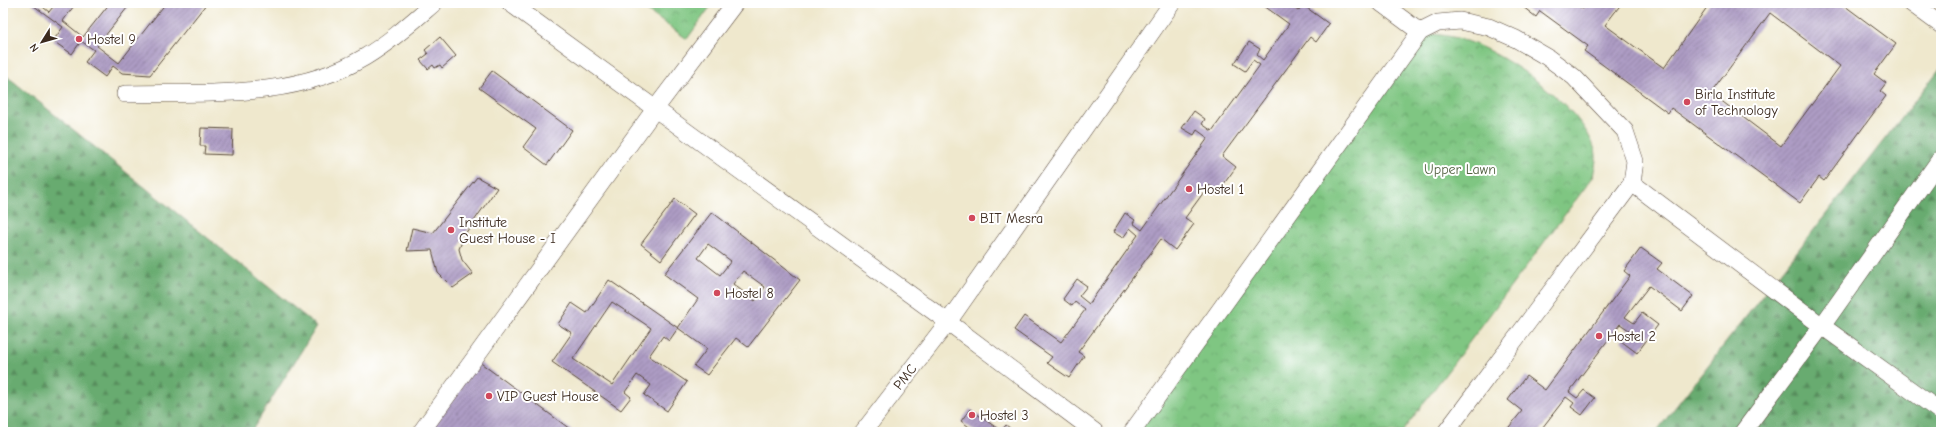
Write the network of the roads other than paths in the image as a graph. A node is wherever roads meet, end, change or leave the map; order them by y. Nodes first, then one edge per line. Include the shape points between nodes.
1 (434, 3) edge
2 (510, 3) edge
3 (735, 3) edge
4 (1172, 3) edge
5 (1381, 3) edge
6 (1911, 3) edge
7 (1941, 25) edge
8 (1420, 32) junction
9 (125, 94) dead end
10 (655, 109) junction
11 (1941, 158) edge
12 (1632, 184) junction
13 (948, 322) junction
14 (1822, 326) junction
15 (1941, 412) edge
16 (421, 432) edge
17 (863, 432) edge
18 (1096, 432) edge
19 (1132, 432) edge
20 (1446, 432) edge
21 (1743, 432) edge

1 - 9 street via 403,30 365,57 303,83 250,91
2 - 10 street
3 - 10 street
4 - 13 street, PMC
5 - 8 street
6 - 7 street
8 - 12 street via 1438,23 1460,21 1496,30 1547,57 1574,77 1625,131 1636,161
8 - 19 street
10 - 13 street
10 - 16 street
11 - 14 street
12 - 14 street
12 - 20 street
13 - 17 street, PMC
13 - 18 street
14 - 15 street
14 - 21 street

